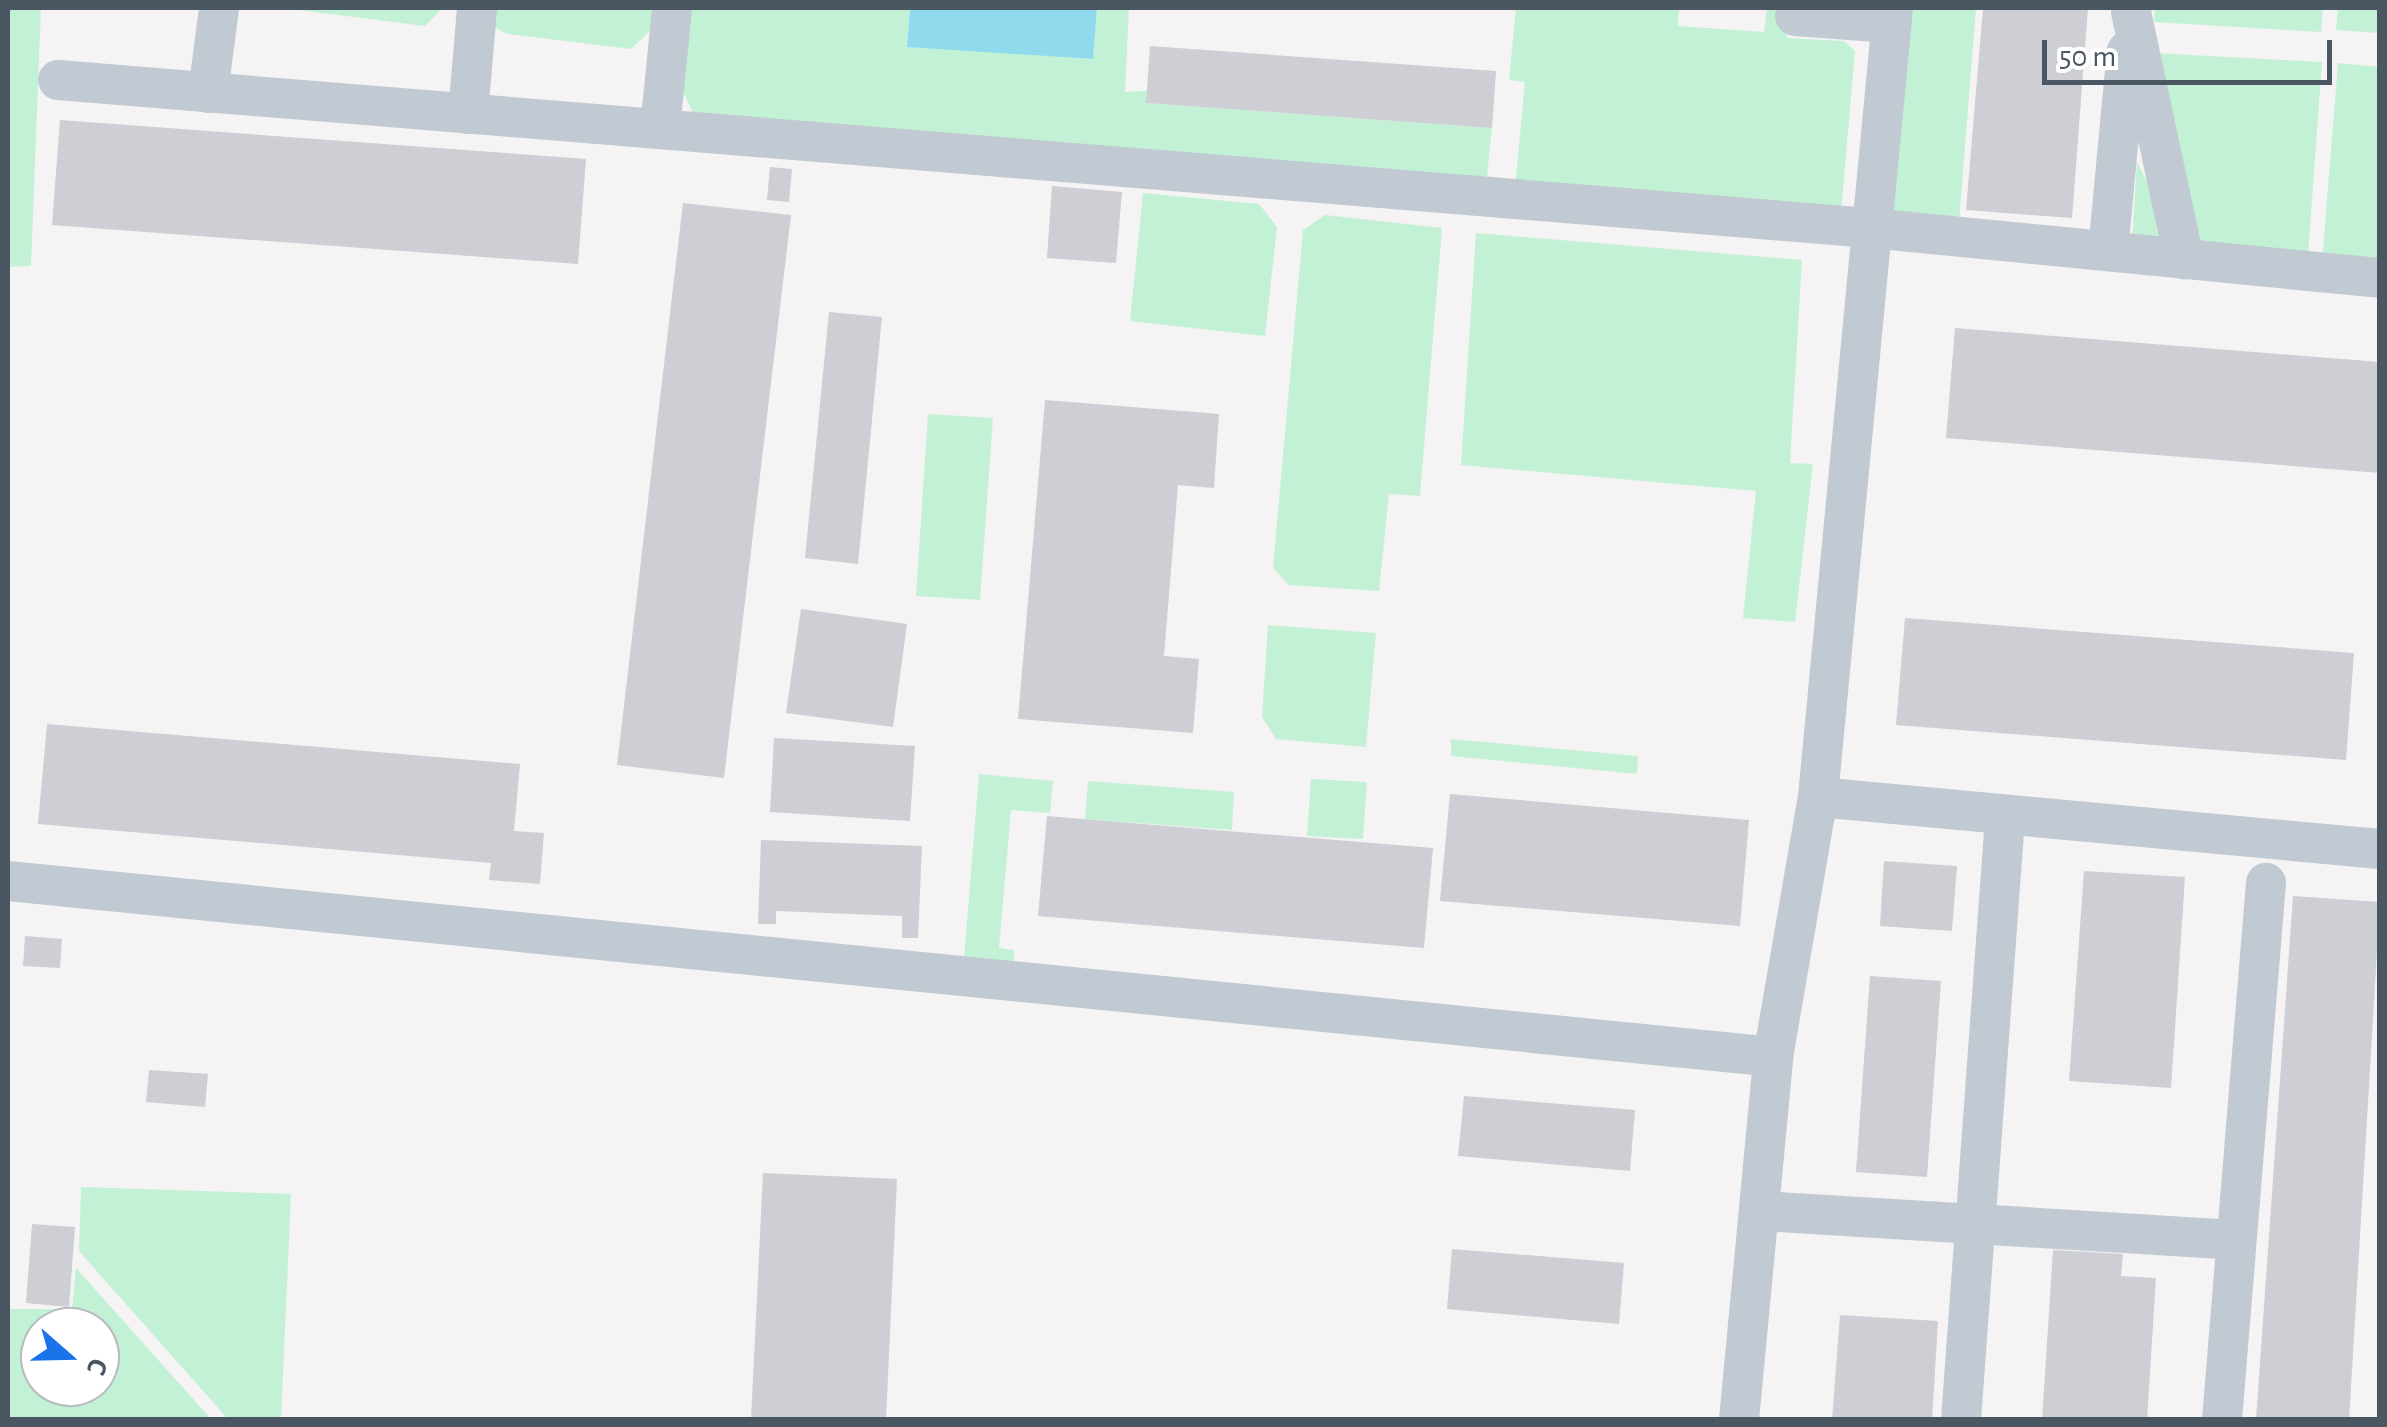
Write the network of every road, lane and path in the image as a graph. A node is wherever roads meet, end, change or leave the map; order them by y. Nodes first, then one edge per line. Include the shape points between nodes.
1 (218, 8) edge
2 (477, 8) edge
3 (672, 8) edge
4 (2131, 10) edge
5 (1892, 15) edge
6 (1795, 16) dead end
7 (58, 80) dead end
8 (208, 92) junction
9 (468, 114) junction
10 (660, 130) junction
11 (1870, 228) junction
12 (2108, 251) junction
13 (2184, 259) junction
14 (2380, 278) edge
15 (1818, 797) junction
16 (2005, 818) junction
17 (2380, 849) edge
18 (8, 881) edge
19 (2266, 883) dead end
20 (1773, 1057) junction
21 (1762, 1210) junction
22 (1970, 1222) junction
23 (2234, 1240) junction
24 (1739, 1420) edge
25 (1961, 1420) edge
26 (2222, 1420) edge

1 - 8 lane
2 - 9 lane
3 - 10 lane
4 - 12 lane
4 - 13 lane
5 - 6 lane
5 - 11 lane
7 - 8 lane
8 - 9 lane
9 - 10 lane
10 - 11 lane
11 - 12 lane
11 - 15 lane
12 - 13 lane
13 - 14 lane
15 - 16 lane
15 - 20 lane
16 - 17 lane
16 - 22 lane
18 - 20 lane
19 - 23 lane
20 - 21 lane
21 - 22 lane
21 - 24 lane
22 - 23 lane
22 - 25 lane
23 - 26 lane

